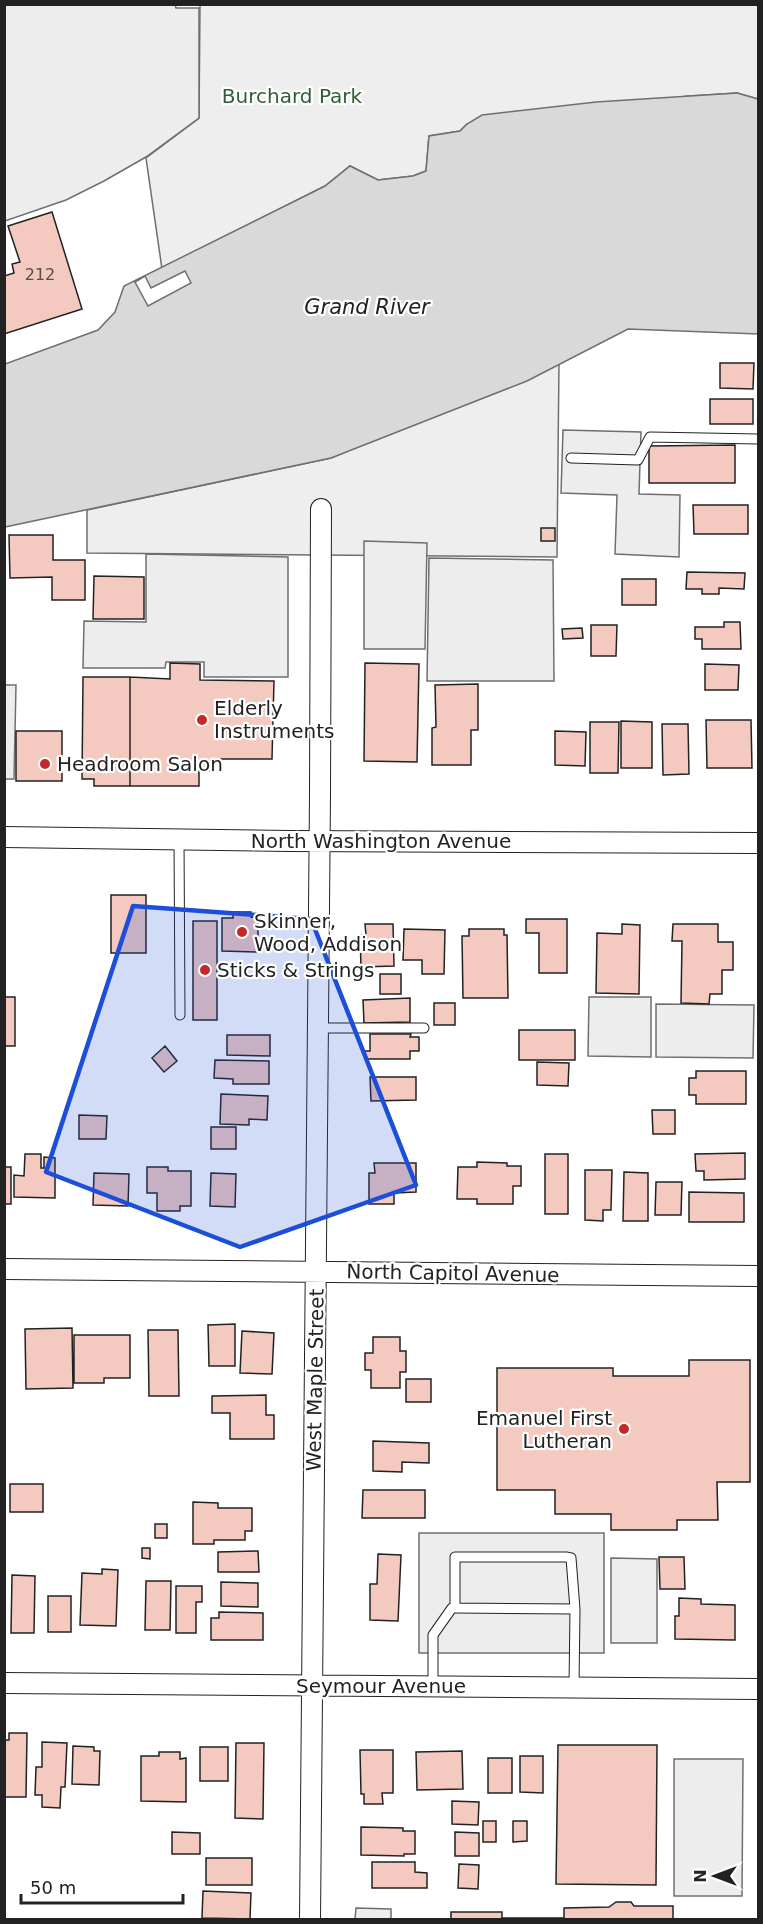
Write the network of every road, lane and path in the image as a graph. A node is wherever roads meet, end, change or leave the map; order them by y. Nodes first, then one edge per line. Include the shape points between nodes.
1 (759, 439) edge
2 (571, 458) dead end
3 (321, 509) dead end
4 (4, 837) edge
5 (179, 839) junction
6 (320, 840) junction
7 (759, 843) edge
8 (180, 1015) dead end
9 (319, 1028) junction
10 (424, 1028) dead end
11 (4, 1269) edge
12 (316, 1272) junction
13 (759, 1276) edge
14 (455, 1608) junction
15 (574, 1609) junction
16 (4, 1683) edge
17 (311, 1686) junction
18 (433, 1686) junction
19 (574, 1687) junction
20 (759, 1689) edge
21 (310, 1920) edge

1 - 2 lane via 650,437 638,460
3 - 6 street, West Maple Street
4 - 5 street, North Washington Avenue
5 - 6 street, North Washington Avenue
5 - 8 lane
6 - 7 street, North Washington Avenue
6 - 9 street, West Maple Street
9 - 10 lane
9 - 12 street, West Maple Street
11 - 12 street, North Capitol Avenue
12 - 13 street, North Capitol Avenue
12 - 17 street, West Maple Street
14 - 15 lane
14 - 15 lane via 455,1557 566,1557 571,1558
14 - 18 lane via 433,1635
15 - 19 lane
16 - 17 street, Seymour Avenue
17 - 18 street, Seymour Avenue
17 - 21 street, West Maple Street
18 - 19 street, Seymour Avenue
19 - 20 street, Seymour Avenue

